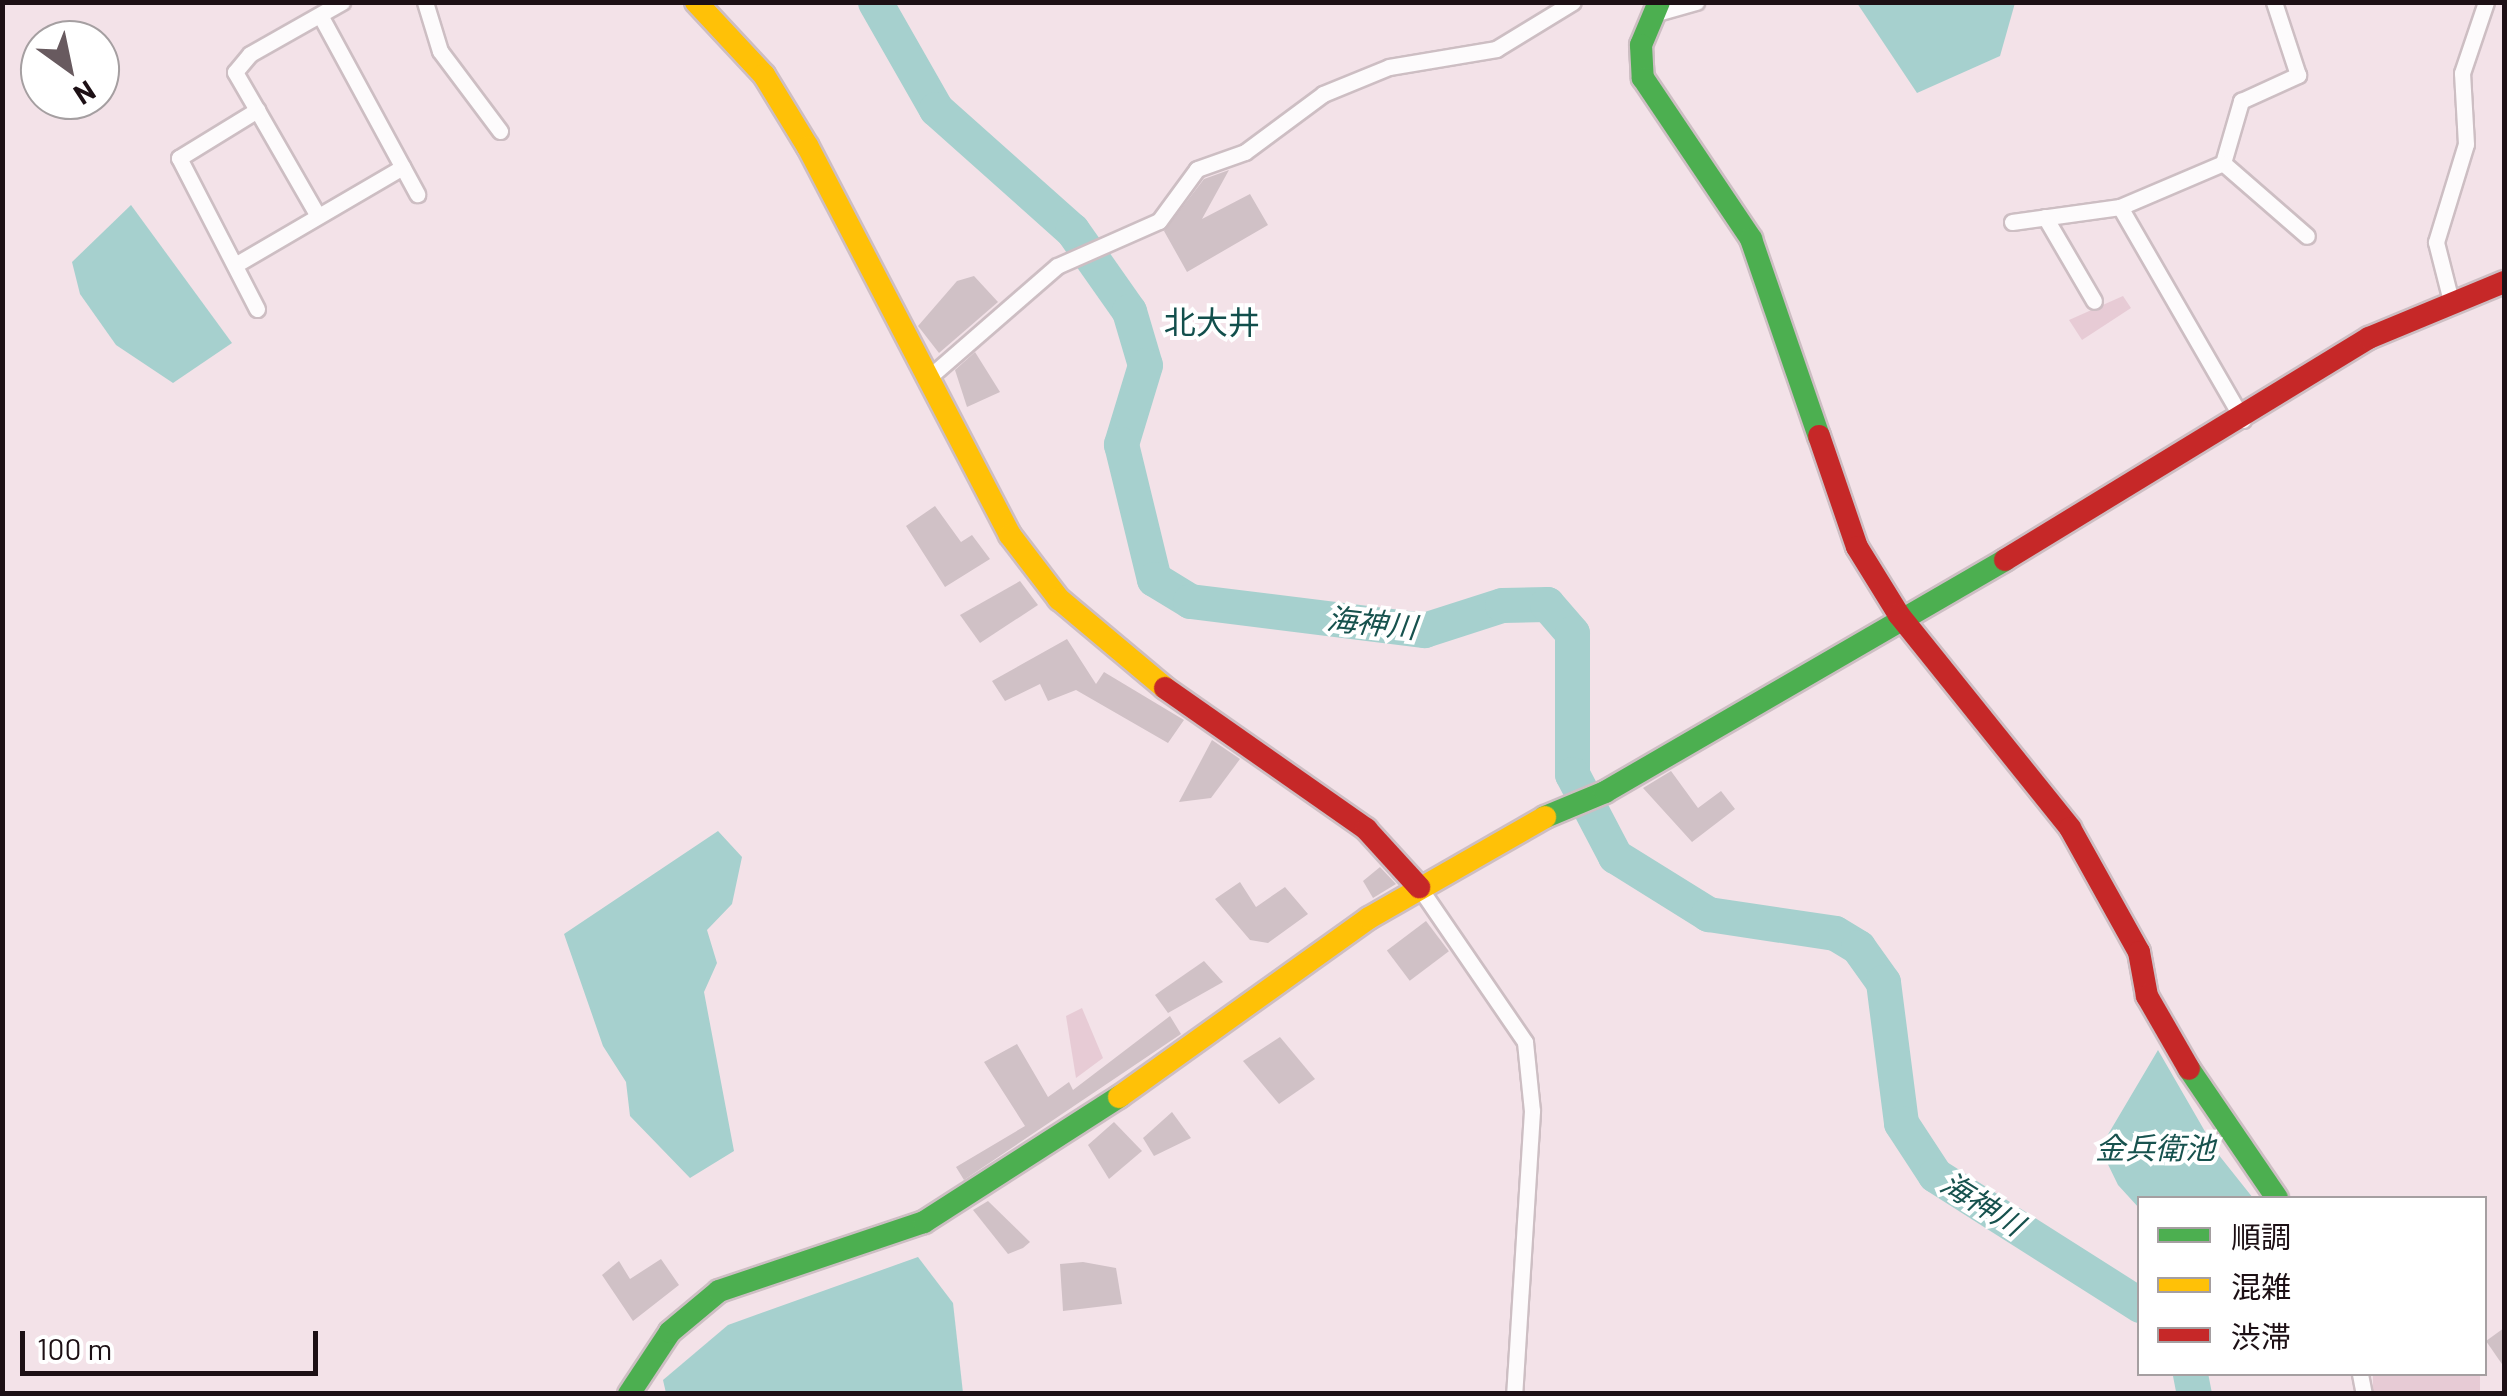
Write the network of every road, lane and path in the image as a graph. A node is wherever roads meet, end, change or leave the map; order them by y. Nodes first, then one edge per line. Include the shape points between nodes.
1 (342, 2) edge
2 (425, 2) edge
3 (696, 2) edge
4 (1573, 2) edge
5 (1696, 2) edge
6 (2274, 2) edge
7 (2486, 2) edge
8 (1658, 8) edge
9 (320, 15) junction
10 (257, 110) junction
11 (500, 132) dead end
12 (2223, 163) junction
13 (402, 167) junction
14 (417, 194) dead end
15 (2120, 207) junction
16 (318, 216) junction
17 (2045, 217) junction
18 (2012, 222) dead end
19 (2307, 236) dead end
20 (234, 265) junction
21 (2504, 282) edge
22 (2094, 301) dead end
23 (2452, 305) junction
24 (258, 308) dead end
25 (927, 379) junction
26 (2243, 420) junction
27 (1899, 615) junction
28 (1419, 888) junction
29 (2275, 1196) edge
30 (629, 1394) edge
31 (1514, 1394) edge

1 - 9 street
2 - 11 street via 440,51
3 - 25 street via 764,75
4 - 25 street via 1496,48 1388,67 1323,94 1245,152 1197,169 1159,221 1068,259
5 - 8 street
6 - 12 street via 2298,75 2241,101
7 - 23 street via 2462,73 2466,144 2436,242
8 - 27 street via 1641,45 1643,78 1752,239 1837,499
9 - 10 street via 235,72
9 - 13 street
10 - 16 street
10 - 20 street via 180,158
12 - 15 street
12 - 19 street
13 - 14 street
13 - 16 street
15 - 17 street
15 - 26 street
16 - 20 street
17 - 18 street
17 - 22 street
20 - 24 street
21 - 23 street
23 - 26 street via 2368,338
25 - 28 street via 1010,535 1059,599 1114,653 1366,829
26 - 27 street
27 - 28 street via 1605,792 1556,810
27 - 29 street via 2070,828 2139,952 2148,996 2228,1137
28 - 30 street via 1055,1143 924,1222 720,1291 670,1332
28 - 31 street via 1525,1042 1532,1111

